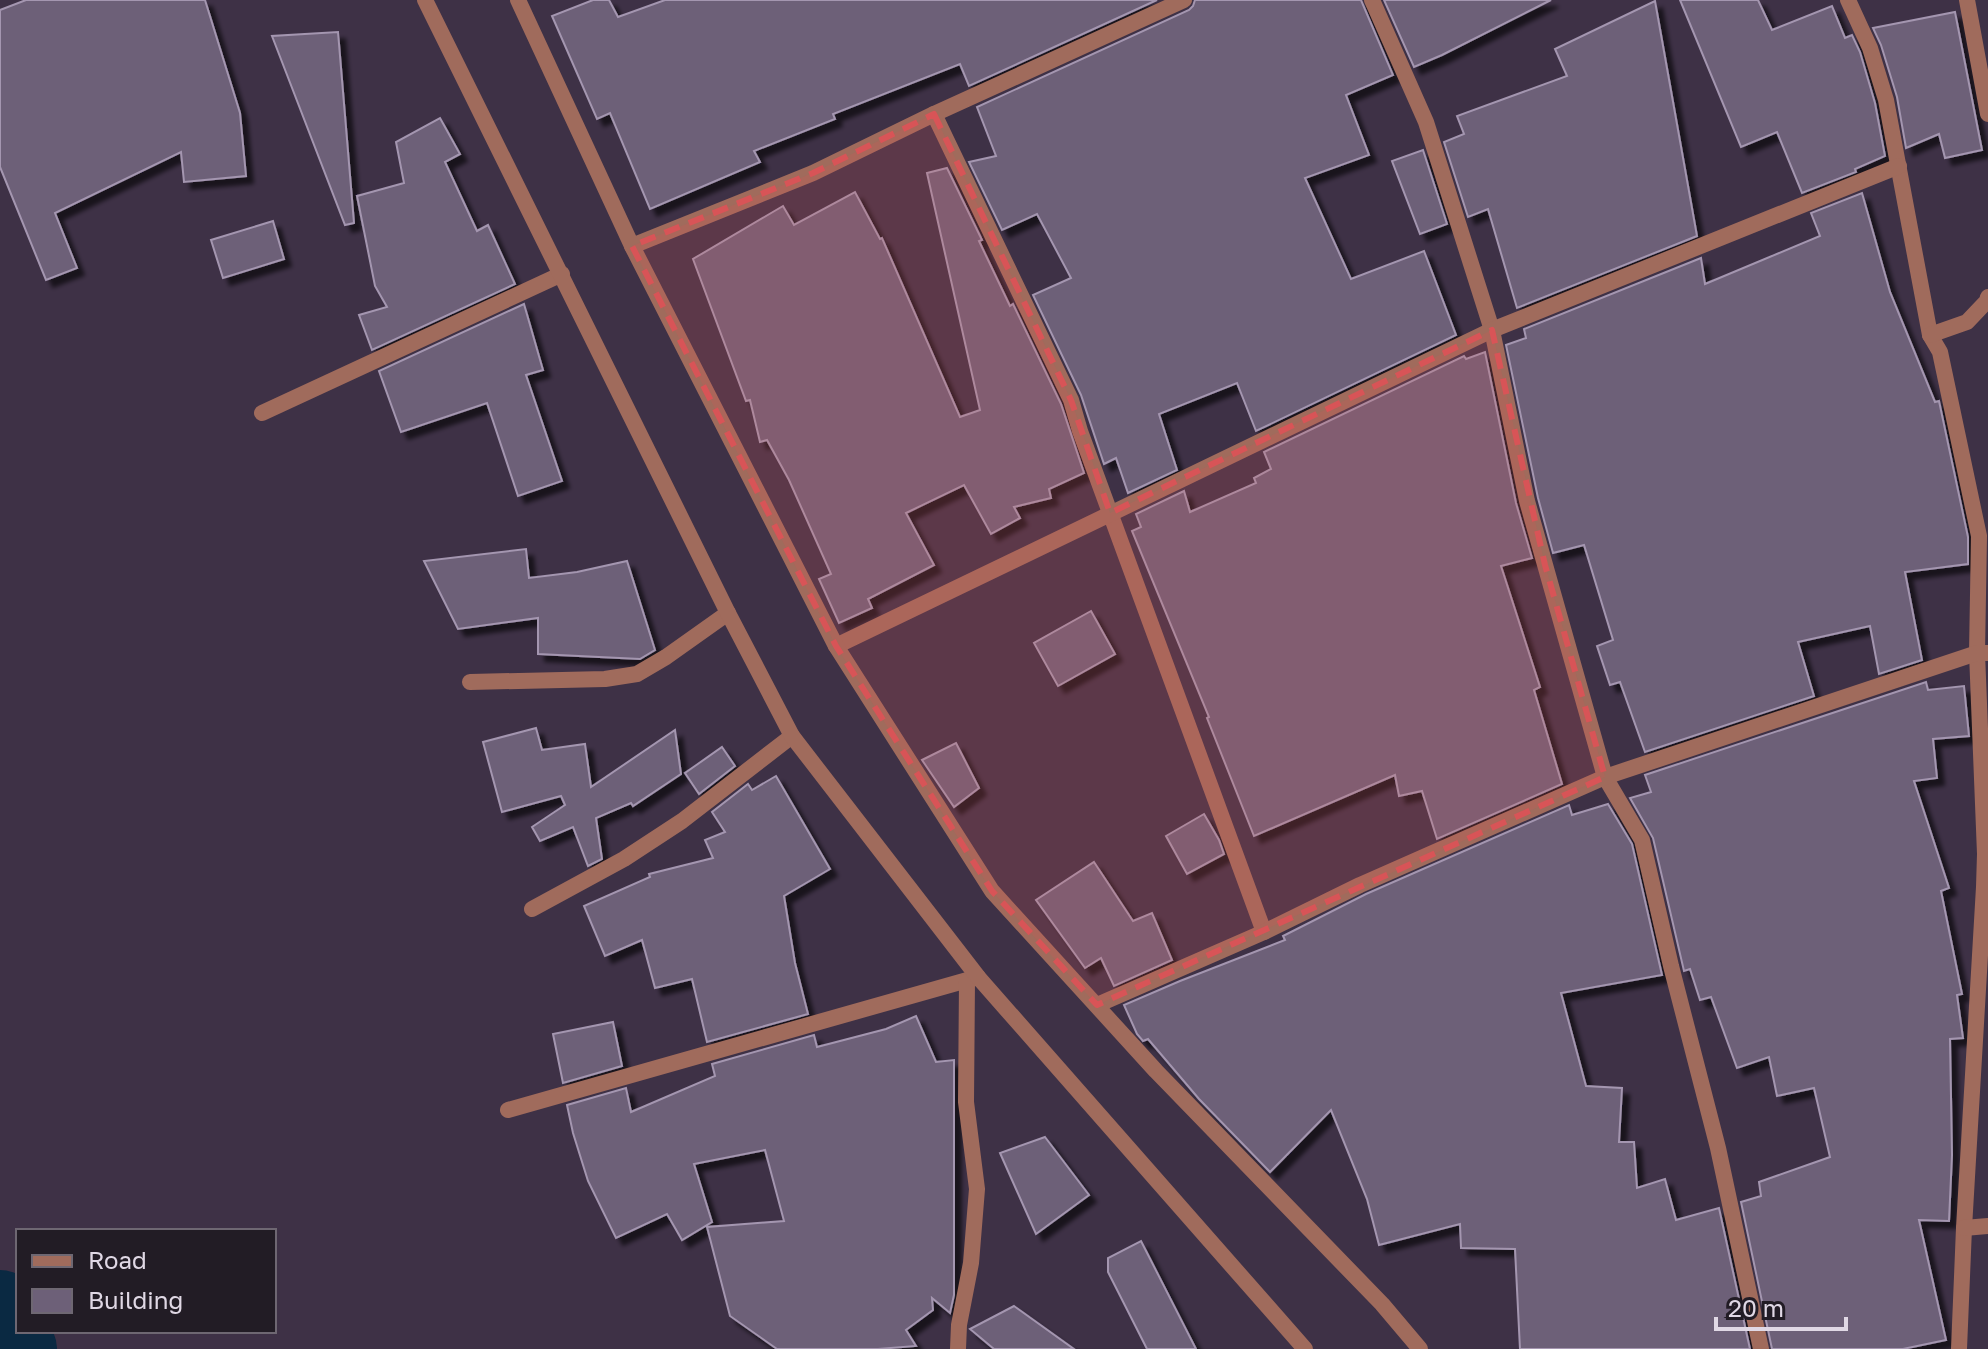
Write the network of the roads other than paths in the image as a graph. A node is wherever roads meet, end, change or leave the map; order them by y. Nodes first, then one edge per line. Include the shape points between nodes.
1 (425, 0) edge
2 (518, 0) edge
3 (1184, 0) edge
4 (1372, 0) edge
5 (1848, 0) edge
6 (1967, 0) edge
7 (934, 114) junction
8 (1988, 114) edge
9 (1899, 166) junction
10 (632, 246) junction
11 (562, 274) junction
12 (1988, 297) edge
13 (1492, 330) junction
14 (1930, 335) junction
15 (262, 413) dead end
16 (1110, 513) junction
17 (728, 613) junction
18 (836, 646) junction
19 (1983, 653) edge
20 (470, 682) dead end
21 (792, 736) junction
22 (1605, 777) junction
23 (532, 909) dead end
24 (1264, 932) junction
25 (1984, 955) edge
26 (973, 979) junction
27 (1097, 1005) junction
28 (508, 1110) dead end
29 (1988, 1226) edge
30 (1964, 1228) junction
31 (958, 1349) edge
32 (1305, 1349) edge
33 (1420, 1349) edge
34 (1761, 1349) edge
35 (1959, 1349) edge

1 - 11 street
2 - 10 street
3 - 7 street
4 - 13 street via 1426,122
5 - 9 street via 1886,100
6 - 8 street
7 - 10 street via 813,173
7 - 16 street via 1071,400
9 - 13 street
9 - 14 street
10 - 18 street
11 - 15 street
11 - 17 street
12 - 14 street via 1967,322
13 - 16 street
13 - 22 street via 1527,501
14 - 19 street via 1940,352 1979,536
16 - 18 street
16 - 24 street
17 - 20 street via 637,674
17 - 21 street
18 - 27 street via 992,891
19 - 22 street
19 - 25 street
21 - 23 street via 682,821
21 - 26 street
22 - 24 street
22 - 34 street via 1642,840
24 - 27 street
25 - 30 street
26 - 28 street
26 - 31 street via 966,1102 977,1189
26 - 32 street
27 - 33 street
29 - 30 street
30 - 35 street

